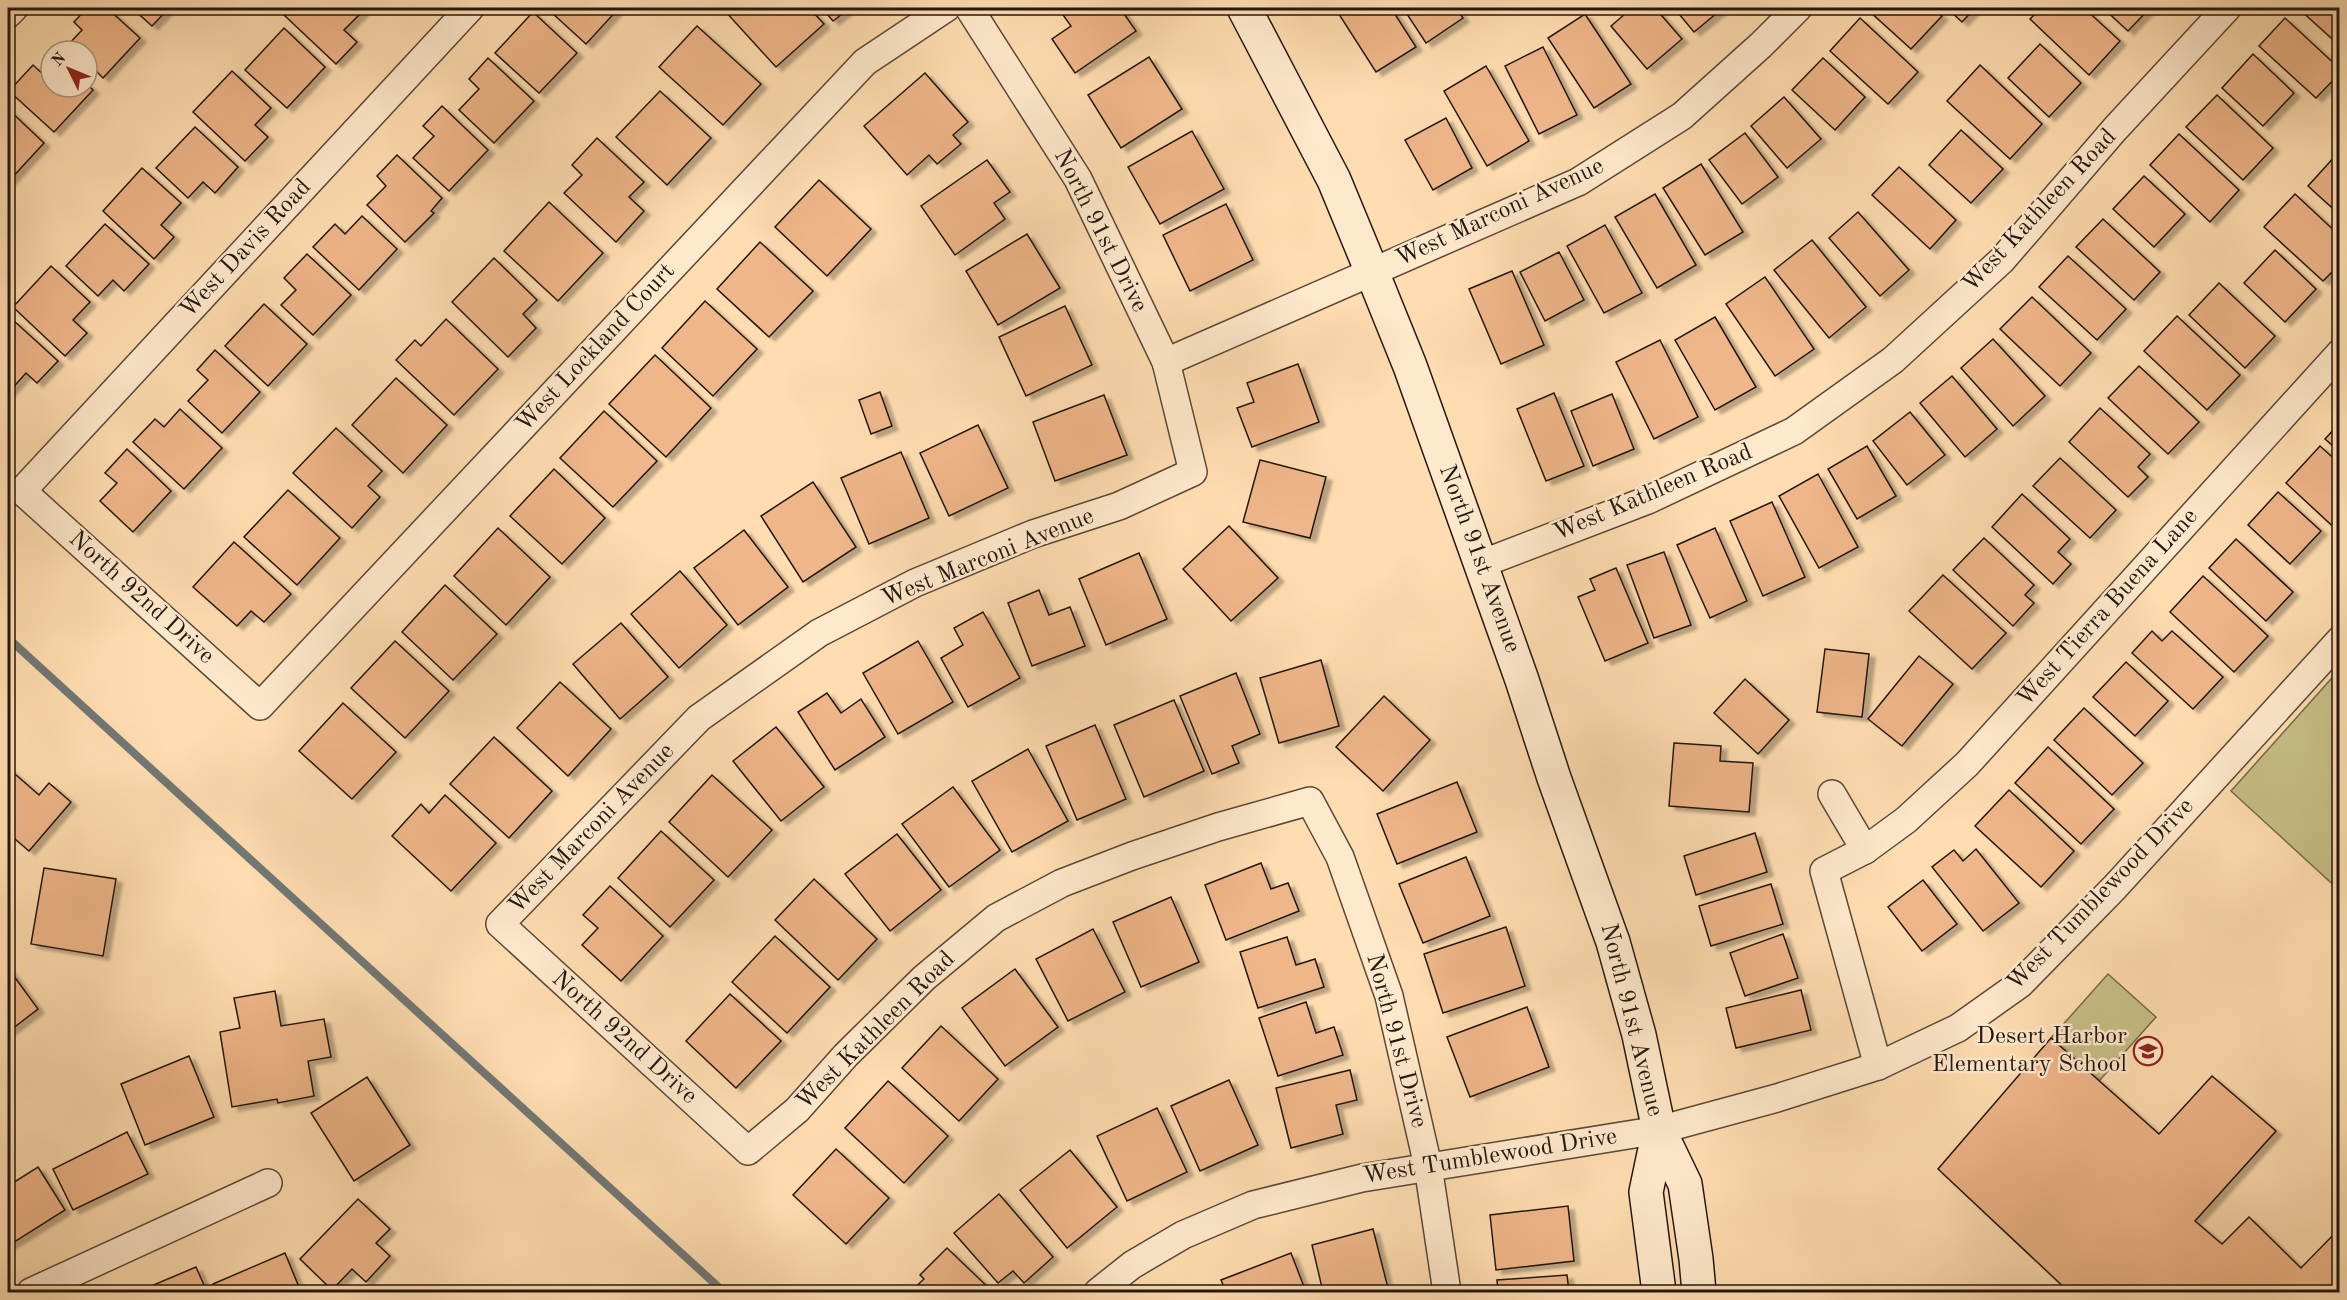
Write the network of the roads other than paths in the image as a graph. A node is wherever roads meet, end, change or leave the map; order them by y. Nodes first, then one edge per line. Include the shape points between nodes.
1 (14, 8) edge
2 (470, 8) edge
3 (946, 8) edge
4 (969, 8) edge
5 (1244, 8) edge
6 (1798, 8) edge
7 (2227, 8) edge
8 (8, 14) edge
9 (1372, 272) junction
10 (2340, 353) edge
11 (1166, 362) junction
12 (1193, 472) joint
13 (22, 491) joint
14 (1481, 564) junction
15 (2340, 640) edge
16 (260, 706) joint
17 (1832, 794) dead end
18 (1310, 801) joint
19 (1865, 850) junction
20 (500, 924) joint
21 (1878, 1066) junction
22 (1659, 1130) junction
23 (748, 1151) joint
24 (1428, 1166) junction
25 (268, 1183) dead end
26 (31, 1293) edge
27 (1098, 1293) edge
28 (1447, 1293) edge
29 (1659, 1293) edge
30 (1699, 1293) edge

1 - 8 street
2 - 13 street, West Davis Road
3 - 16 street, West Lockland Court via 865,62
4 - 11 street, North 91st Drive via 1078,179
5 - 9 main road, North 91st Avenue via 1334,180
6 - 9 street, West Marconi Avenue via 1682,116 1578,182
7 - 14 street, West Kathleen Road via 2002,260 1893,360 1794,431 1648,500
9 - 11 street, West Marconi Avenue
9 - 14 main road, North 91st Avenue
10 - 19 street, West Tierra Buena Lane via 1967,764
11 - 12 street, North 91st Drive
12 - 20 street, West Marconi Avenue via 1119,506 1033,534 915,583 819,633 699,718
13 - 16 street, North 92nd Drive
14 - 22 main road, North 91st Avenue via 1613,942 1639,1035
15 - 21 street, West Tumblewood Drive via 2020,984 1958,1028
17 - 19 street
18 - 23 street, West Kathleen Road via 1218,827 1062,882 996,918 924,978 797,1110
18 - 24 street, North 91st Drive via 1340,857 1389,996
19 - 21 street, West Tierra Buena Lane via 1824,871
20 - 23 street, North 92nd Drive
21 - 22 street, West Tumblewood Drive
22 - 24 street, West Tumblewood Drive
22 - 29 main road, North 91st Avenue via 1646,1192
22 - 30 main road, North 91st Avenue via 1685,1184
24 - 27 street, West Tumblewood Drive via 1362,1178 1253,1206 1183,1235 1132,1265
24 - 28 street, North 91st Drive
25 - 26 street

